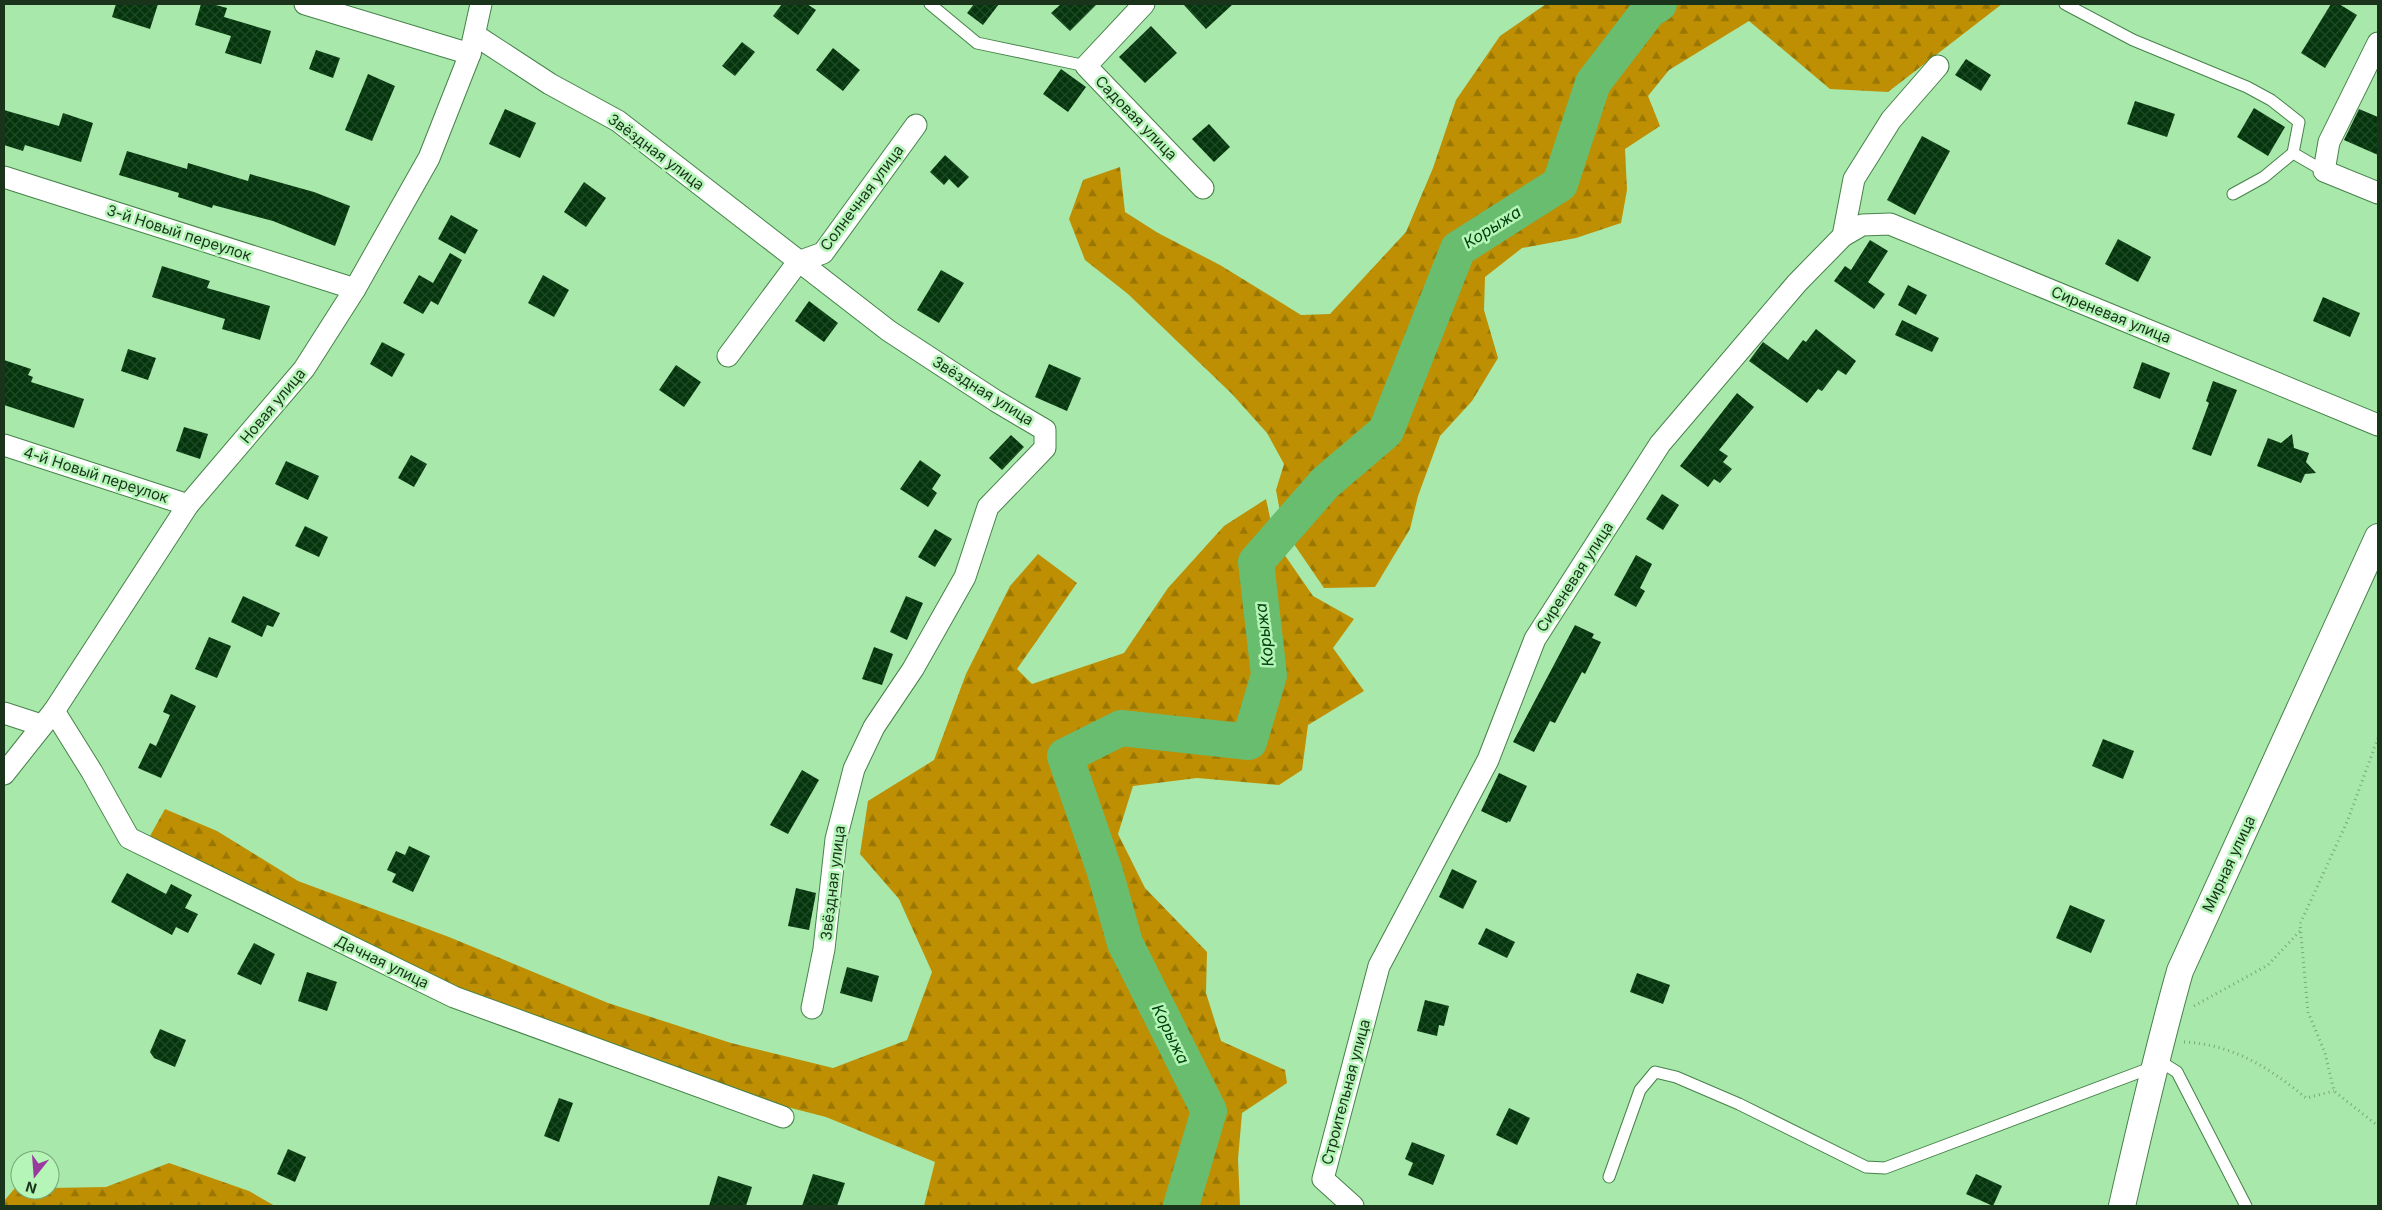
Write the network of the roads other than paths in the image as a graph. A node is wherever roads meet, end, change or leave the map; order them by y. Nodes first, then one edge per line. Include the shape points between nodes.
1 (305, 4) edge
2 (481, 4) edge
3 (930, 4) edge
4 (1144, 4) edge
5 (2065, 4) edge
6 (2378, 43) edge
7 (472, 44) junction
8 (1086, 66) junction
9 (1938, 66) dead end
10 (916, 126) dead end
11 (2293, 153) junction
12 (2324, 171) junction
13 (4, 177) edge
14 (1203, 188) dead end
15 (2378, 193) edge
16 (2233, 194) dead end
17 (1843, 236) junction
18 (798, 262) junction
19 (355, 289) junction
20 (728, 356) dead end
21 (2378, 425) edge
22 (4, 445) edge
23 (188, 505) junction
24 (2378, 537) edge
25 (4, 713) edge
26 (48, 718) junction
27 (4, 774) edge
28 (1379, 966) joint
29 (812, 1008) dead end
30 (2161, 1047) junction
31 (782, 1117) dead end
32 (1609, 1177) dead end
33 (1353, 1206) edge
34 (2122, 1206) edge
35 (2246, 1206) edge

1 - 7 street, Звёздная улица
2 - 7 street, Новая улица
3 - 8 lane via 977,43
4 - 8 street, Садовая улица
5 - 11 lane via 2133,40 2272,100 2299,122
6 - 12 street via 2329,142
7 - 18 street, Звёздная улица via 618,121
7 - 19 street, Новая улица via 429,158
8 - 14 street, Садовая улица
9 - 17 street via 1891,120 1854,180
10 - 18 street, Солнечная улица via 823,253
11 - 12 lane
11 - 16 lane via 2264,177
12 - 15 street
13 - 19 street, 3-й Новый переулок
17 - 21 street, Сиреневая улица via 1862,225 1890,224
17 - 28 street, Сиреневая улица via 1797,283 1660,444 1535,639 1488,760
18 - 20 street
18 - 29 street, Звёздная улица via 889,332 1045,430 1045,448 988,507 965,577 913,668 874,727 854,769 836,839 824,949
19 - 23 street, Новая улица via 304,369
22 - 23 street, 4-й Новый переулок
23 - 26 street, Новая улица
24 - 30 street, Мирная улица via 2180,971
25 - 26 street
26 - 27 street, Новая улица
26 - 31 street, Дачная улица via 92,772 129,838 454,997
28 - 33 street, Строительная улица via 1323,1179
30 - 32 lane via 1885,1168 1866,1167 1740,1104 1676,1077 1655,1072 1640,1090
30 - 34 street, Мирная улица
30 - 35 lane

